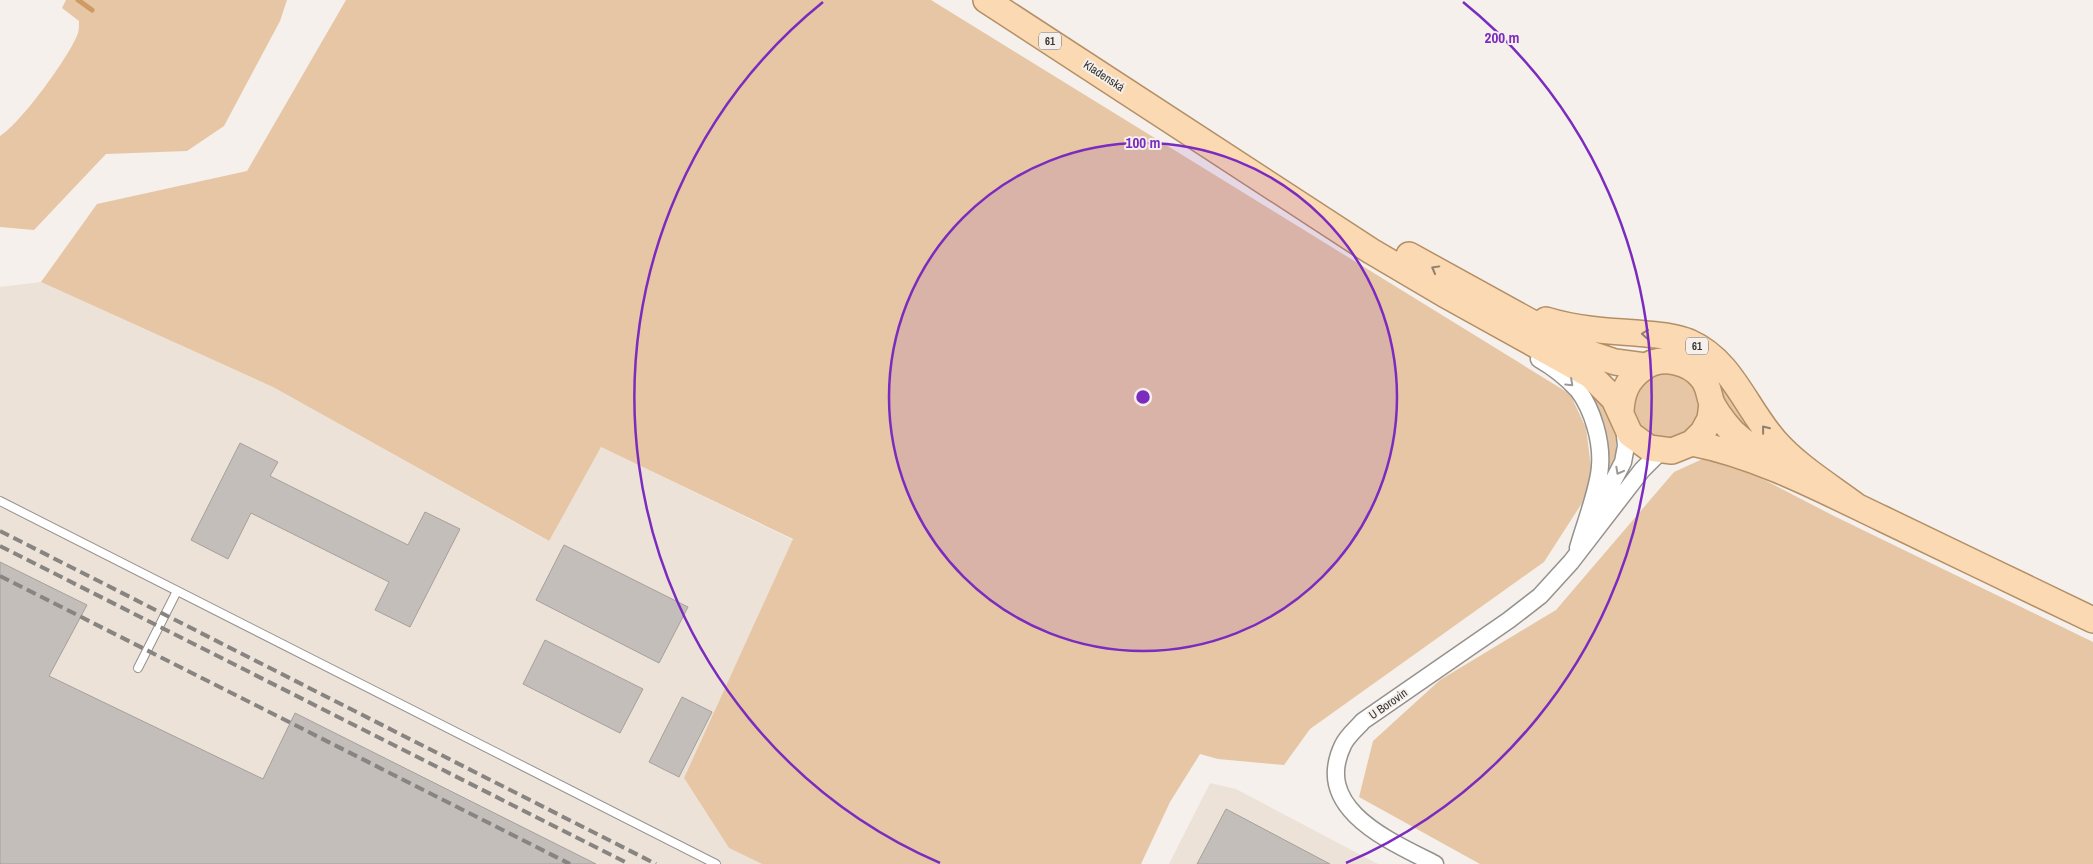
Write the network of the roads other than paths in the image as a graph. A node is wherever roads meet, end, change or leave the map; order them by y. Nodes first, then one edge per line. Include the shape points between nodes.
1 (986, 0) edge
2 (1222, 152) junction
3 (1478, 293) junction
4 (1444, 294) junction
5 (1645, 366) junction
6 (1712, 403) junction
7 (1623, 417) junction
8 (1692, 443) junction
9 (1661, 451) junction
10 (0, 501) edge
11 (1855, 505) junction
12 (1575, 556) junction
13 (177, 591) junction
14 (2093, 620) edge
15 (138, 668) dead end
16 (716, 864) edge
17 (1435, 864) edge

1 - 2 main road, Kladenská / 61
3 -> 2 main road, 61
2 - 4 main road, 61 via 1371,251
3 - 5 main road, 61 via 1585,352 1615,362
11 -> 3 main road, 61 via 1776,443 1752,412 1730,374 1698,346 1672,337 1580,329 1535,316
4 - 7 main road, 61 via 1590,375 1605,388
4 -> 12 street via 1555,369 1578,391 1593,419 1600,468
5 - 6 main road, 61 via 1670,361 1682,364 1703,379
5 - 7 main road via 1626,385 1622,398
6 - 8 main road via 1704,432
6 - 11 main road, 61 via 1727,426 1746,443
7 - 9 main road, 61 via 1639,442
7 -> 12 street via 1626,446 1623,462
8 - 9 main road via 1672,451
8 - 11 main road, 61 via 1752,460
9 - 12 street via 1642,470
10 - 13 lane
11 - 14 main road, 61
12 - 17 street, U Borovin via 1540,596 1363,721 1344,743 1337,760 1342,798 1360,821 1382,838
13 - 15 lane
13 - 16 lane

